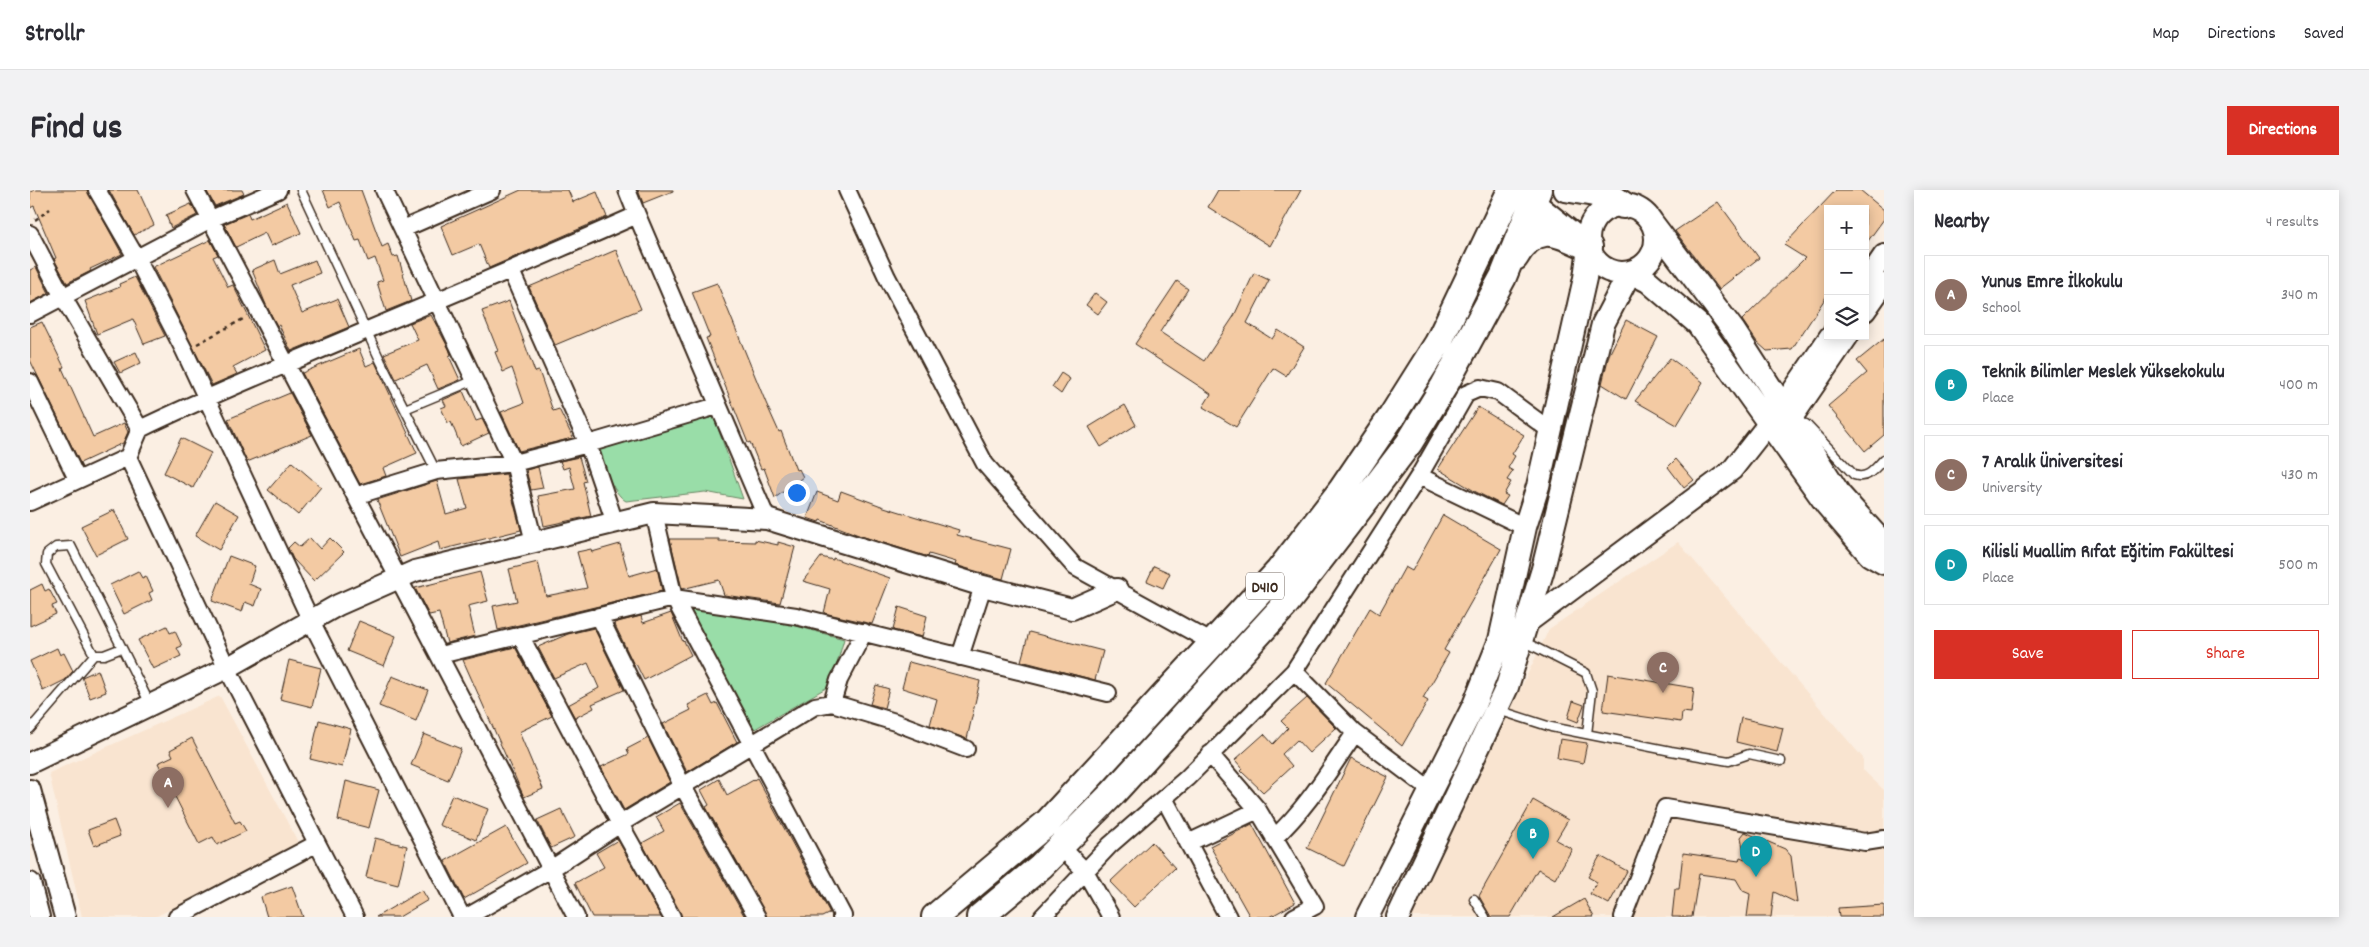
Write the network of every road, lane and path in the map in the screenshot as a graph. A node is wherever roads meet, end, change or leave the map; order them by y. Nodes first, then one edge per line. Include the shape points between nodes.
1 (97, 190) edge
2 (195, 190) edge
3 (278, 190) edge
4 (301, 190) edge
5 (384, 190) edge
6 (492, 190) edge
7 (627, 190) edge
8 (847, 190) edge
9 (1565, 190) edge
10 (1602, 190) edge
11 (1523, 193) edge
12 (1622, 205) junction
13 (50, 209) dead end
14 (637, 215) junction
15 (1647, 216) junction
16 (211, 219) junction
17 (30, 224) edge
18 (403, 229) junction
19 (30, 234) edge
20 (1589, 247) junction
21 (1884, 255) edge
22 (137, 259) junction
23 (510, 271) junction
24 (1630, 272) junction
25 (1503, 277) junction
26 (1878, 289) edge
27 (63, 297) junction
28 (436, 300) junction
29 (1869, 304) edge
30 (258, 311) junction
31 (30, 314) edge
32 (367, 331) junction
33 (1828, 340) edge
34 (1845, 340) edge
35 (184, 350) junction
36 (285, 364) junction
37 (476, 379) junction
38 (30, 382) edge
39 (207, 396) junction
40 (717, 406) junction
41 (405, 409) junction
42 (1784, 419) junction
43 (140, 429) junction
44 (1550, 430) junction
45 (588, 444) junction
46 (128, 457) junction
47 (1884, 459) edge
48 (514, 463) junction
49 (436, 471) junction
50 (1419, 476) junction
51 (77, 479) junction
52 (356, 496) junction
53 (30, 502) edge
54 (654, 513) junction
55 (767, 519) junction
56 (615, 522) junction
57 (1526, 527) junction
58 (1881, 535) edge
59 (534, 542) junction
60 (1884, 563) edge
61 (398, 579) junction
62 (983, 586) junction
63 (1117, 589) junction
64 (674, 598) junction
65 (599, 616) junction
66 (311, 621) junction
67 (1524, 631) junction
68 (864, 632) junction
69 (520, 635) junction
70 (1213, 642) junction
71 (122, 648) junction
72 (94, 655) junction
73 (440, 655) junction
74 (960, 657) junction
75 (227, 668) junction
76 (1294, 671) junction
77 (1108, 693) dead end
78 (832, 703) junction
79 (151, 704) junction
80 (1496, 710) junction
81 (30, 729) edge
82 (1356, 733) junction
83 (1587, 734) junction
84 (750, 744) junction
85 (966, 749) dead end
86 (1210, 754) junction
87 (1781, 762) dead end
88 (30, 763) edge
89 (683, 787) junction
90 (30, 790) edge
91 (1432, 791) junction
92 (1164, 798) junction
93 (1258, 810) junction
94 (620, 824) junction
95 (1274, 838) junction
96 (1884, 839) edge
97 (1188, 843) junction
98 (316, 844) junction
99 (1060, 846) junction
100 (551, 869) junction
101 (1085, 872) junction
102 (30, 883) edge
103 (1474, 899) dead end
104 (39, 917) edge
105 (65, 917) edge
106 (177, 917) edge
107 (355, 917) edge
108 (462, 917) edge
109 (467, 917) edge
110 (576, 917) edge
111 (672, 917) edge
112 (757, 917) edge
113 (841, 917) edge
114 (935, 917) edge
115 (980, 917) edge
116 (1042, 917) edge
117 (1111, 917) edge
118 (1228, 917) edge
119 (1294, 917) edge
120 (1367, 917) edge
121 (1398, 917) edge
122 (1485, 917) edge
123 (1623, 917) edge

1 - 22 street
2 - 16 street
3 - 16 street
4 - 32 lane
5 - 18 street
6 - 18 street
7 - 14 street
8 - 63 street via 887,277 985,464 1075,568
9 - 12 main road via 1594,195
10 - 12 highway
11 - 20 main road
11 - 25 highway, D410
11 - 70 highway, D410 via 1438,343 1341,491 1279,571
12 - 15 main road via 1634,207
12 - 20 main road via 1603,210 1595,218 1590,227
13 - 17 path
14 - 23 street
14 - 40 street
15 - 24 main road via 1656,237 1654,249 1649,260
15 - 42 main road via 1734,331
16 - 22 street
16 - 30 street
18 - 28 street
19 - 27 street
20 - 24 main road via 1602,267 1613,272
20 - 25 highway via 1555,232 1538,232 1521,246
20 - 44 main road
21 - 26 street
22 - 27 street
22 - 35 street
23 - 28 street
23 - 45 street
24 - 42 main road via 1648,281 1698,324
24 - 67 main road via 1603,324 1543,569
25 - 99 highway, D410 via 1409,443 1290,599 1112,794
26 - 29 street
27 - 31 street
27 - 43 street
28 - 32 street
28 - 37 street
30 - 35 path
30 - 36 street
32 - 36 street
32 - 41 lane
33 - 42 street
34 - 42 street
35 - 39 street
36 - 39 street
36 - 52 street
37 - 41 lane
37 - 48 street
38 - 51 street
39 - 43 street
39 - 66 street
40 - 45 street
40 - 55 street
41 - 49 lane
42 - 47 lane via 1854,474 1867,475
42 - 58 main road via 1840,495
42 - 60 main road via 1828,505 1870,554
42 - 67 street via 1732,470
43 - 46 street
44 - 50 street via 1498,392 1480,388 1466,394
44 - 57 main road
45 - 48 street
45 - 56 street
46 - 51 street
46 - 75 street
48 - 49 street
48 - 59 street
49 - 52 street
50 - 57 street
50 - 76 street
51 - 53 street
52 - 61 street
54 - 55 street
54 - 56 street
54 - 64 street
55 - 62 street
56 - 59 street
57 - 91 main road via 1500,640 1474,705
59 - 61 street
61 - 66 street via 338,605
61 - 73 street
62 - 63 street via 1072,609
62 - 74 street
63 - 70 street
64 - 65 street
64 - 68 street via 796,616
64 - 84 street
65 - 69 street
65 - 89 street
66 - 75 street
66 - 108 street
67 - 80 main road via 1507,687
67 - 83 lane via 1586,673 1592,691
68 - 74 street
68 - 78 street via 839,680
69 - 73 street
69 - 94 street
70 - 114 highway, D410 via 1047,823
71 - 72 lane
71 - 72 lane via 70,546 56,547 46,554 46,564
71 - 79 lane
72 - 81 lane
73 - 100 street
74 - 77 street
75 - 79 street
75 - 98 street
76 - 82 street
76 - 86 street
78 - 84 street via 815,706
78 - 85 street via 896,722
79 - 88 street
80 - 83 lane
80 - 121 main road
82 - 91 street
82 - 95 street via 1309,800
83 - 87 lane via 1728,761 1749,754
84 - 89 street
84 - 113 street
86 - 92 street
86 - 93 street
89 - 94 street
89 - 112 street
90 - 105 street
91 - 120 main road
92 - 97 street
92 - 101 street via 1110,845
93 - 95 street
93 - 97 street
94 - 100 street
94 - 111 street
95 - 119 street via 1315,906
96 - 123 street via 1865,842 1665,808
97 - 118 street
98 - 106 street
98 - 107 street
99 - 101 street
99 - 115 highway, D410
100 - 109 street
100 - 110 street
101 - 116 street
101 - 117 street
102 - 104 street
103 - 122 lane

